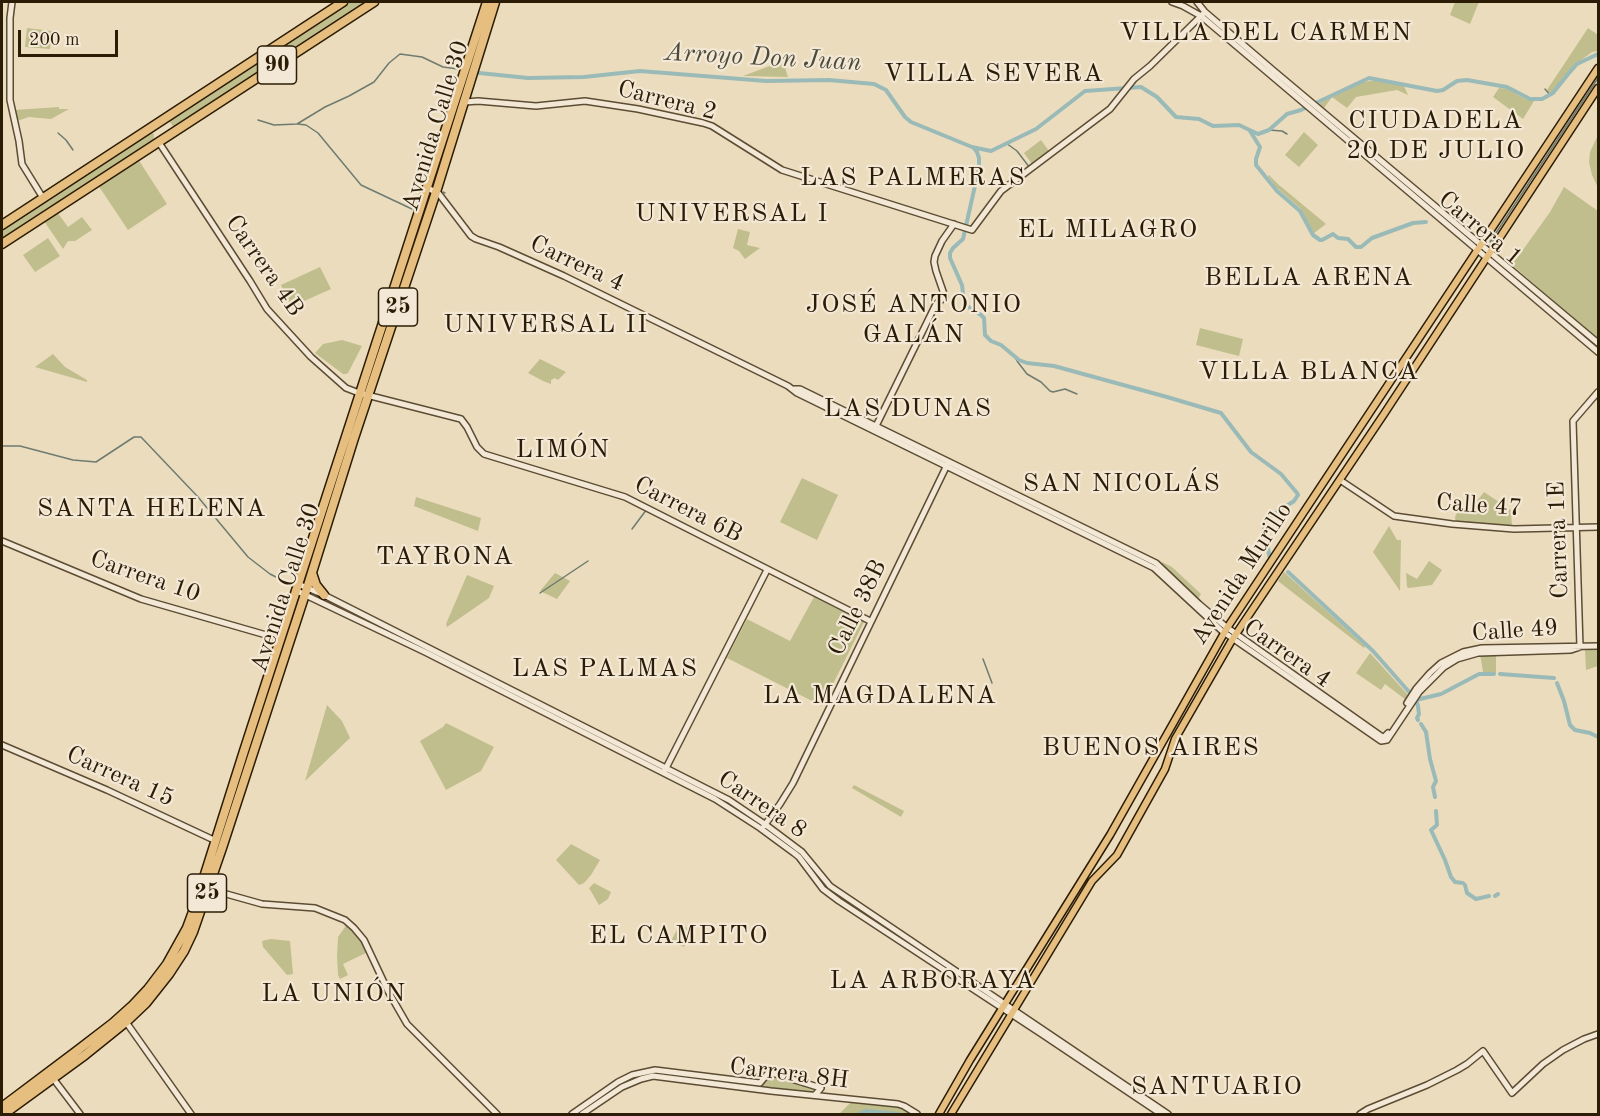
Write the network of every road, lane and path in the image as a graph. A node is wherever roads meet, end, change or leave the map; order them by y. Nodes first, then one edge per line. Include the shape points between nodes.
1 (12, 2) edge
2 (343, 2) edge
3 (374, 2) edge
4 (487, 2) edge
5 (495, 2) edge
6 (1172, 2) edge
7 (1197, 2) edge
8 (1203, 14) junction
9 (1599, 68) edge
10 (1599, 88) edge
11 (468, 92) junction
12 (478, 101) junction
13 (465, 102) junction
14 (1311, 105) junction
15 (164, 118) junction
16 (149, 128) junction
17 (173, 131) junction
18 (158, 141) junction
19 (426, 187) junction
20 (436, 192) junction
21 (43, 198) junction
22 (954, 224) junction
23 (2, 225) edge
24 (2, 244) edge
25 (1482, 244) junction
26 (1478, 251) junction
27 (1491, 252) junction
28 (1487, 258) junction
29 (1599, 343) edge
30 (1599, 352) edge
31 (792, 388) junction
32 (1599, 392) edge
33 (364, 394) junction
34 (876, 426) junction
35 (948, 464) junction
36 (1340, 480) junction
37 (1577, 527) junction
38 (1599, 527) edge
39 (2, 541) edge
40 (767, 570) junction
41 (312, 573) junction
42 (301, 589) junction
43 (324, 595) junction
44 (870, 621) junction
45 (1226, 630) junction
46 (1235, 636) junction
47 (280, 639) junction
48 (1599, 646) edge
49 (1580, 647) junction
50 (1384, 739) joint
51 (2, 745) edge
52 (665, 771) junction
53 (763, 826) junction
54 (219, 842) junction
55 (204, 888) junction
56 (1003, 1006) junction
57 (1014, 1013) junction
58 (126, 1022) junction
59 (1599, 1034) edge
60 (654, 1073) junction
61 (51, 1075) junction
62 (814, 1095) junction
63 (2, 1107) edge
64 (4, 1114) edge
65 (80, 1114) edge
66 (191, 1114) edge
67 (497, 1114) edge
68 (572, 1114) edge
69 (582, 1114) edge
70 (917, 1114) edge
71 (939, 1114) edge
72 (951, 1114) edge
73 (1161, 1114) edge
74 (1168, 1114) edge
75 (1360, 1114) edge

1 - 21 street via 10,100 22,164
2 - 15 highway, 90
3 - 17 highway, 90
4 - 19 highway, Avenida Calle 30 / 25
5 - 11 highway, Avenida Calle 30 / 25
6 - 8 street
7 - 8 street
8 - 14 street
8 - 22 street, Carrera 2 via 1134,79 1110,109 1001,191 967,229
9 - 25 main road, Avenida Murillo
10 - 27 main road, Avenida Murillo
11 - 12 street
11 - 13 highway, Avenida Calle 30 / 25
12 - 13 street, Carrera 2
12 - 22 street, Carrera 2 via 536,106 585,101 700,122 782,170
13 - 20 highway, Avenida Calle 30 / 25
14 - 25 street
14 - 26 street, Carrera 1
15 - 16 highway, 90
15 - 17 highway via 165,127
16 - 18 highway via 158,132
16 - 21 highway, 90
17 - 18 highway, 90
18 - 24 highway, 90
18 - 33 street, Carrera 4B via 267,309 346,388
19 - 20 street, Carrera 4
19 - 33 highway, Avenida Calle 30 / 25
20 - 31 street, Carrera 4 via 476,239 564,276
20 - 33 highway, Avenida Calle 30 / 25
21 - 23 highway, 90
22 - 34 street via 934,262 945,297 936,304
25 - 26 main road, Avenida Murillo
25 - 27 street
26 - 28 street, Carrera 1
26 - 45 main road, Avenida Murillo
27 - 28 main road, Avenida Murillo
27 - 29 street
28 - 30 street, Carrera 1
28 - 36 main road, Avenida Murillo
31 - 34 street, Carrera 4
31 - 35 street, Carrera 4
32 - 37 street, Carrera 1E via 1573,421
33 - 40 street, Carrera 6B via 461,419 484,454 625,497
33 - 41 highway, Avenida Calle 30 / 25
33 - 42 highway, Avenida Calle 30 / 25
34 - 35 street, Carrera 4
35 - 44 street, Calle 38B
35 - 45 street, Carrera 4 via 1156,563
36 - 37 street, Calle 47 via 1394,516 1514,529
36 - 46 main road, Avenida Murillo
37 - 38 street, Calle 47
37 - 49 street, Carrera 1E
39 - 47 street, Carrera 10 via 141,599
40 - 44 street, Carrera 6B
40 - 52 street
41 - 42 highway, Avenida Calle 30 / 25
41 - 43 highway
42 - 43 street, Carrera 8
42 - 47 highway, Avenida Calle 30 / 25
42 - 52 street, Carrera 8
42 - 54 highway, Avenida Calle 30 / 25
43 - 52 street, Carrera 8
44 - 53 street, Calle 38B via 797,774
45 - 46 street, Carrera 4
45 - 56 main road, Avenida Murillo via 1110,835
46 - 50 street, Carrera 4
46 - 57 main road, Avenida Murillo via 1174,739 1165,769 1117,855 1092,882
47 - 54 highway, Avenida Calle 30 / 25
48 - 49 street, Calle 49
49 - 50 street, Calle 49 via 1472,650 1458,654 1430,673
51 - 54 street, Carrera 15
52 - 53 street, Carrera 8 via 729,800
53 - 56 street, Carrera 8 via 802,852 830,886
54 - 55 highway, Avenida Calle 30 / 25
55 - 58 highway, Avenida Calle 30 / 25 via 193,932 177,964
55 - 61 highway, Avenida Calle 30 / 25 via 187,928 148,989
55 - 67 street via 262,904 315,908 345,920 364,940 407,1024
56 - 57 street, Carrera 8
56 - 71 main road, Avenida Murillo
57 - 72 main road, Avenida Murillo
57 - 73 street, Carrera 8
57 - 74 street, Carrera 8
58 - 61 highway, Avenida Calle 30 / 25
58 - 66 street
59 - 75 street via 1563,1050 1512,1093 1483,1051 1457,1070
60 - 62 street, Carrera 8H
60 - 62 street, Carrera 8H via 760,1083 769,1072 821,1088
60 - 68 street via 632,1075
60 - 69 street via 622,1087
61 - 63 highway, Avenida Calle 30 / 25
61 - 64 highway, Avenida Calle 30 / 25
61 - 65 street
62 - 70 street, Carrera 8H via 898,1104

